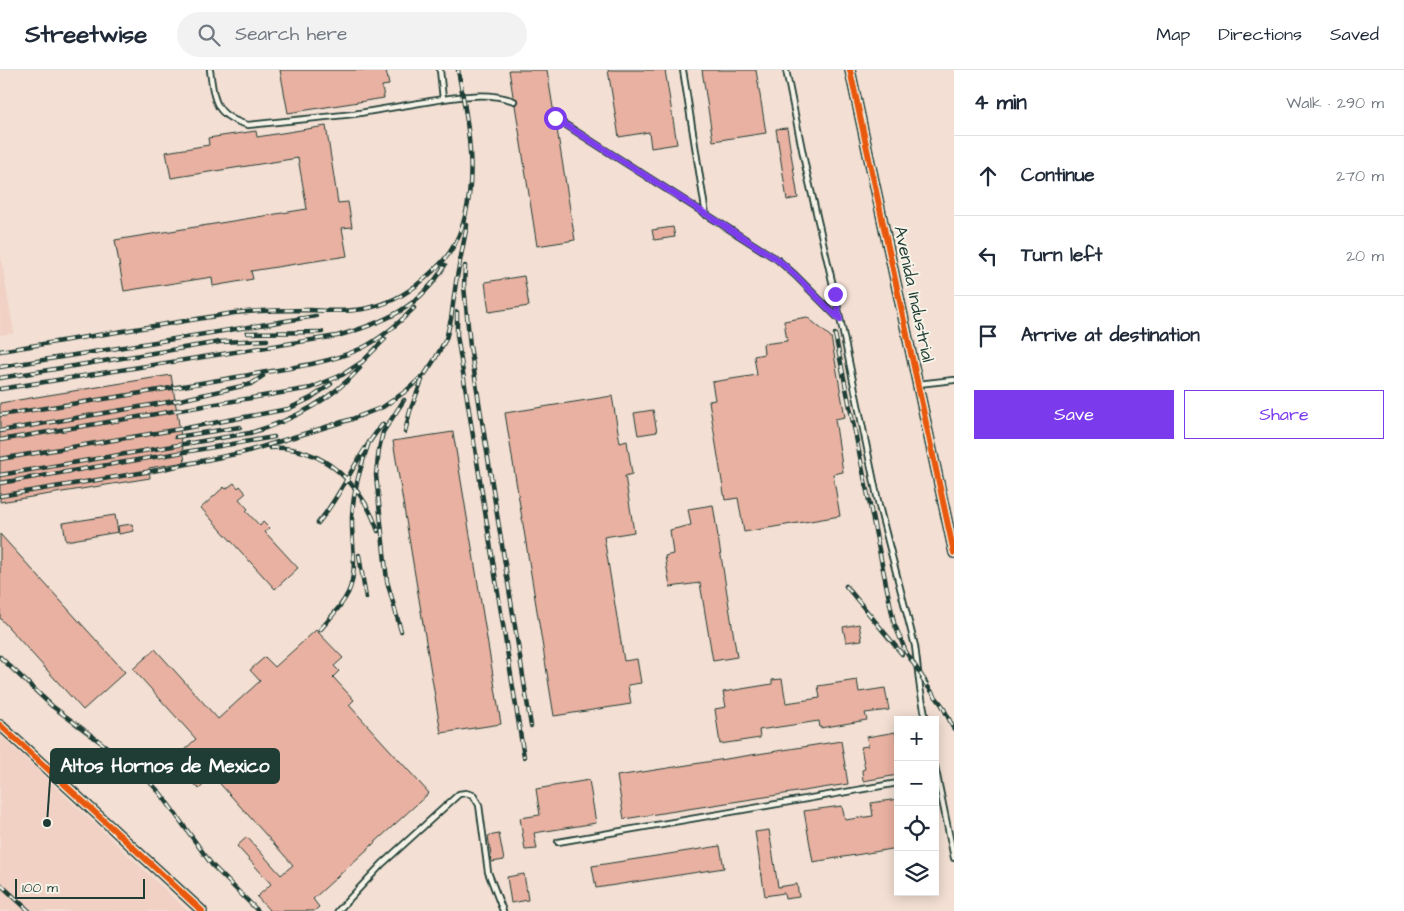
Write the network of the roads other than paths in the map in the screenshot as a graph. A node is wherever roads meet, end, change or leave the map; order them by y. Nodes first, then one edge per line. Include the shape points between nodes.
1 (210, 70) edge
2 (440, 70) edge
3 (683, 70) edge
4 (786, 70) edge
5 (850, 70) edge
6 (443, 99) junction
7 (514, 101) dead end
8 (555, 118) dead end
9 (706, 216) junction
10 (840, 320) junction
11 (954, 380) edge
12 (918, 384) junction
13 (954, 553) edge
14 (925, 716) edge
15 (0, 725) edge
16 (894, 784) edge
17 (939, 790) edge
18 (558, 842) dead end
19 (954, 858) edge
20 (202, 911) edge
21 (338, 911) edge
22 (503, 911) edge

1 - 6 lane via 213,90 225,116 248,125 354,114
2 - 6 lane
3 - 9 lane
4 - 10 lane
5 - 12 street, Avenida Industrial
6 - 7 lane via 487,95
8 - 9 lane
9 - 10 lane via 778,260
10 - 14 lane via 879,506 915,646
11 - 12 lane
12 - 13 street, Avenida Industrial
15 - 20 street
16 - 18 lane
17 - 19 lane
21 - 22 lane via 382,864 459,794 466,793 473,794 479,805 488,872

